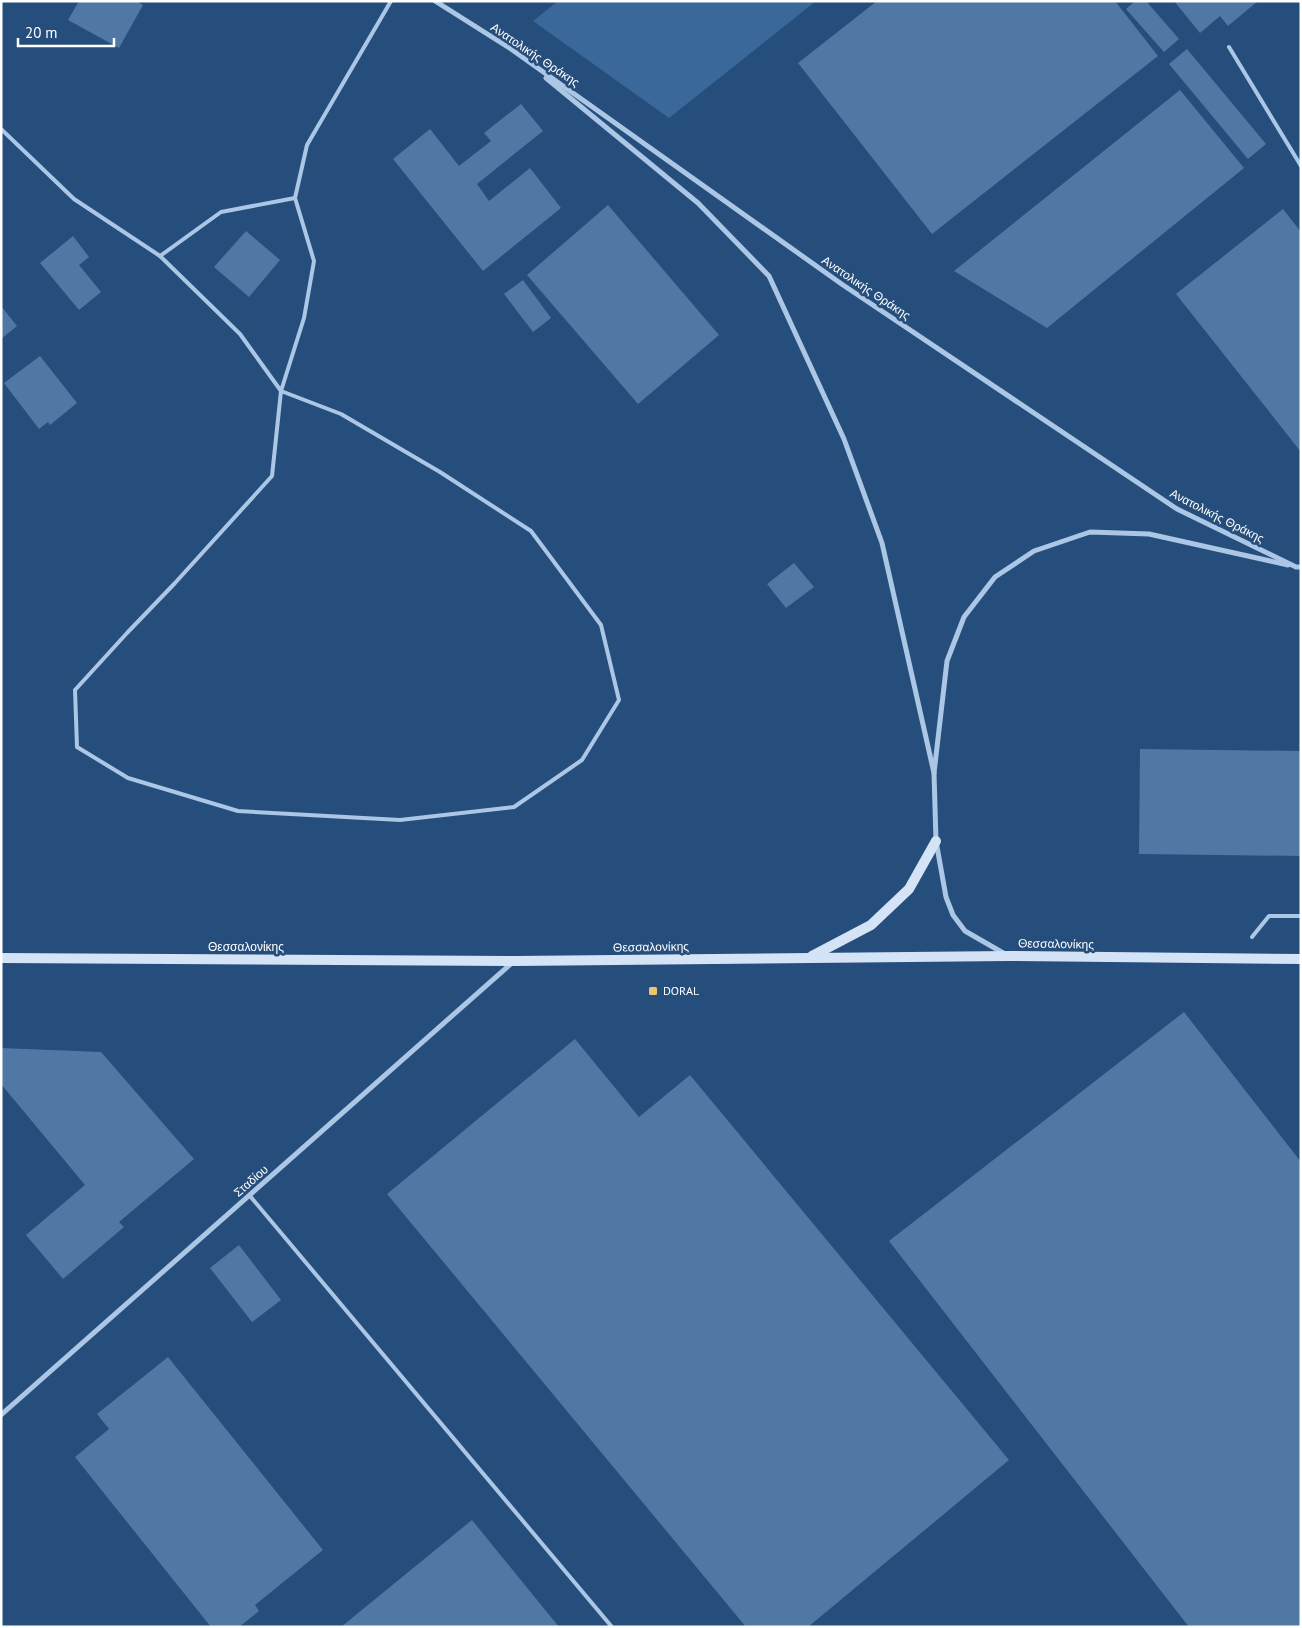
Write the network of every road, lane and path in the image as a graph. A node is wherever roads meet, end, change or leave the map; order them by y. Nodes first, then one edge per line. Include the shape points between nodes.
1 (391, 1) edge
2 (435, 1) edge
3 (1229, 47) dead end
4 (511, 49) junction
5 (1, 129) edge
6 (1301, 166) edge
7 (295, 198) junction
8 (160, 256) junction
9 (280, 391) junction
10 (1298, 567) edge
11 (934, 773) junction
12 (936, 840) junction
13 (1301, 916) edge
14 (1252, 937) dead end
15 (1008, 956) junction
16 (810, 957) junction
17 (1, 958) edge
18 (1301, 959) edge
19 (515, 961) junction
20 (250, 1196) junction
21 (1, 1415) edge
22 (612, 1627) edge

1 - 7 lane via 307,145
2 - 4 street, Ανατολικής Θράκης
3 - 6 lane
4 - 10 street, Ανατολικής Θράκης via 842,285 1177,509
4 - 11 street via 698,203 769,276 844,439 882,543
5 - 8 lane via 74,199
7 - 8 lane via 221,212
7 - 9 lane via 314,261 304,318
8 - 9 lane via 240,334
9 - 9 lane via 272,476 75,690 77,746 128,778 238,811 400,820 514,807 582,760 619,700 601,625 531,531 440,472 341,414
10 - 11 street via 1149,534 1090,532 1034,551 995,577 964,617 947,661
11 - 12 street
12 - 15 street via 952,916 965,930
12 - 16 main road via 909,889 871,925
13 - 14 lane via 1269,916
15 - 16 main road, Θεσσαλονίκης
15 - 18 main road, Θεσσαλονίκης
16 - 19 main road, Θεσσαλονίκης
17 - 19 main road, Θεσσαλονίκης
19 - 20 street, Σταδίου
20 - 21 street, Σταδίου
20 - 22 lane

